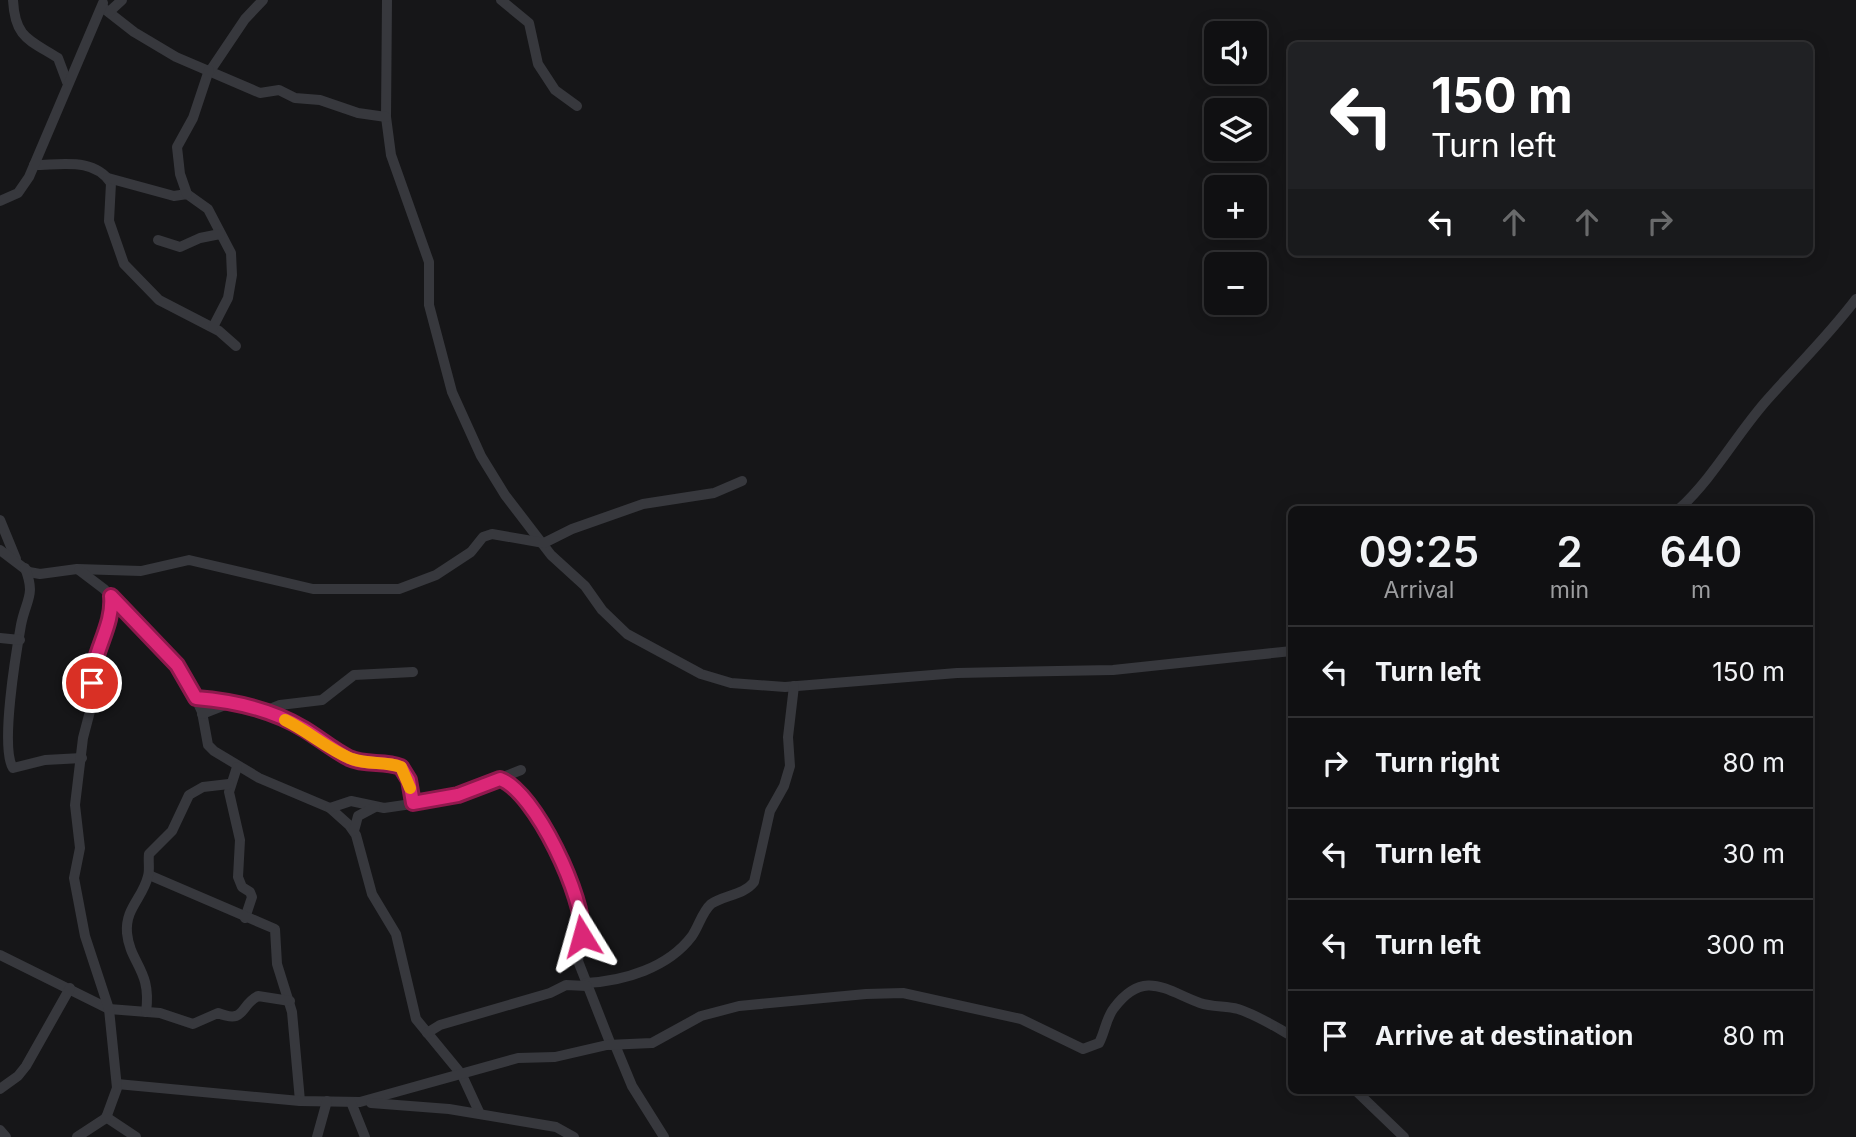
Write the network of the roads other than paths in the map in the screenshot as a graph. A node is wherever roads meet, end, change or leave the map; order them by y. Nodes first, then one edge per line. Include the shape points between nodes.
1 (13, 0) edge
2 (91, 0) edge
3 (122, 0) edge
4 (263, 0) edge
5 (387, 0) edge
6 (501, 0) edge
7 (104, 6) edge
8 (79, 57) junction
9 (58, 58) junction
10 (209, 70) junction
11 (67, 82) junction
12 (577, 106) dead end
13 (386, 117) junction
14 (34, 165) junction
15 (108, 178) junction
16 (187, 194) junction
17 (0, 201) edge
18 (220, 234) junction
19 (158, 240) dead end
20 (1856, 299) edge
21 (213, 327) junction
22 (236, 346) dead end
23 (742, 481) dead end
24 (1682, 506) edge
25 (0, 520) edge
26 (544, 543) junction
27 (0, 550) edge
28 (16, 559) junction
29 (25, 568) junction
30 (76, 569) junction
31 (111, 596) junction
32 (0, 638) edge
33 (20, 639) junction
34 (1288, 651) edge
35 (413, 672) dead end
36 (794, 686) junction
37 (196, 698) junction
38 (233, 702) junction
39 (265, 711) junction
40 (202, 714) junction
41 (82, 758) junction
42 (237, 767) junction
43 (521, 770) dead end
44 (500, 779) junction
45 (229, 784) junction
46 (413, 803) junction
47 (375, 807) junction
48 (330, 808) junction
49 (354, 831) junction
50 (149, 875) junction
51 (245, 918) junction
52 (0, 955) edge
53 (587, 984) junction
54 (70, 988) junction
55 (290, 1001) junction
56 (109, 1009) junction
57 (146, 1012) junction
58 (427, 1033) junction
59 (1288, 1034) edge
60 (613, 1045) junction
61 (462, 1075) junction
62 (117, 1084) junction
63 (0, 1089) edge
64 (1359, 1094) edge
65 (300, 1101) junction
66 (327, 1101) junction
67 (356, 1102) junction
68 (480, 1114) junction
69 (106, 1117) junction
70 (0, 1130) edge
71 (6, 1137) edge
72 (76, 1137) edge
73 (136, 1137) edge
74 (317, 1137) edge
75 (365, 1137) edge
76 (574, 1137) edge
77 (664, 1137) edge
78 (1404, 1137) edge

1 - 9 street via 21,33
2 - 7 street
3 - 7 street
4 - 10 street
5 - 13 street
6 - 12 street via 529,23 538,64 555,90
7 - 8 street
7 - 10 street via 145,39
8 - 9 street
8 - 11 street
9 - 11 street
10 - 13 street via 260,93 279,90 295,98
10 - 16 street via 193,118 177,147
11 - 14 street
13 - 26 street via 391,155 429,262 429,305 452,392 481,456
14 - 15 street via 83,165
14 - 17 street via 18,193
15 - 16 street via 174,196
15 - 21 street via 109,221 124,264 159,300
16 - 18 street via 208,209
18 - 19 street via 180,247
18 - 21 street via 231,253 232,275 228,298
20 - 24 street
21 - 22 street
23 - 26 street via 714,493 643,504
25 - 28 street
26 - 30 street via 492,534 436,575 399,589 313,589 189,560 141,571
26 - 36 street via 627,634 701,674 731,683
27 - 28 street
28 - 29 street
29 - 30 street via 40,574
29 - 33 street via 32,589
30 - 31 street
31 - 37 street via 177,665
31 - 41 street via 111,612 95,656 94,696
32 - 33 street
33 - 41 street via 7,723 10,765 18,769 45,760
34 - 36 street via 1113,670 957,674
35 - 39 street via 354,675 322,700
36 - 53 street via 790,766 766,822 754,882 708,906 691,937 653,967
37 - 38 street
37 - 40 street
38 - 39 street
38 - 40 street
39 - 46 street via 300,726 349,758 401,767
40 - 42 street via 208,745
41 - 56 street via 75,805 80,848 74,878 85,936
42 - 45 street
42 - 48 street
43 - 44 street
44 - 46 street via 458,795
44 - 53 street via 522,792 548,834 571,886 583,928 578,961
45 - 50 street via 203,787 189,795 172,831 149,854
45 - 51 street via 240,840 238,877 252,897
46 - 47 street
47 - 48 street via 351,801
47 - 49 street via 358,816
48 - 49 street
49 - 58 street via 372,894 396,934 416,1019
50 - 51 street
50 - 57 street via 127,919 130,946 148,987
51 - 55 street via 275,929 277,964
52 - 54 street
53 - 58 street via 561,987
53 - 60 street
54 - 56 street
54 - 63 street via 26,1066
55 - 57 street via 258,996 237,1016 218,1013 192,1024 169,1014
55 - 65 street
56 - 57 street
56 - 62 street
58 - 61 street
59 - 60 street via 1239,1010 1199,1003 1158,985 1124,998 1113,1009 1099,1043 1083,1049 1021,1019 903,993 739,1006 701,1016 652,1043
60 - 61 street via 555,1057 518,1058
60 - 77 street
61 - 67 street
61 - 68 street
62 - 65 street
62 - 69 street
64 - 78 street
65 - 66 street
66 - 67 street
66 - 74 street
67 - 68 street
67 - 75 street
68 - 76 street via 556,1128
69 - 72 street
69 - 73 street
70 - 71 street

